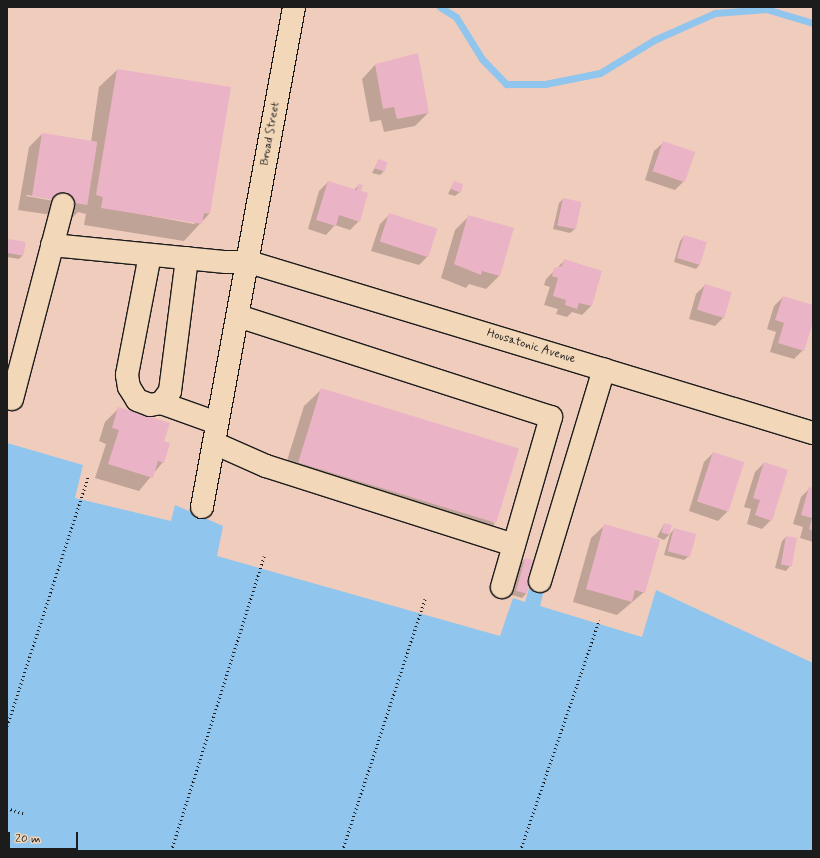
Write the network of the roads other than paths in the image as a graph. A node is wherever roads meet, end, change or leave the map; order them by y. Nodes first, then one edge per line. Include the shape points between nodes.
1 (294, 7) edge
2 (62, 205) dead end
3 (52, 245) junction
4 (150, 255) junction
5 (187, 258) junction
6 (249, 262) junction
7 (238, 316) junction
8 (604, 369) junction
9 (12, 399) dead end
10 (161, 403) junction
11 (813, 432) edge
12 (216, 433) junction
13 (202, 506) dead end
14 (514, 545) junction
15 (540, 581) dead end
16 (502, 587) dead end

1 - 6 street, Broad Street
2 - 3 street
3 - 4 street, Housatonic Avenue
3 - 9 street
4 - 5 street, Housatonic Avenue
4 - 10 street via 127,375 129,387 137,400 150,405
5 - 6 street, Housatonic Avenue
5 - 10 street via 170,391
6 - 7 street, Broad Street
6 - 8 street, Housatonic Avenue
7 - 12 street, Broad Street
7 - 14 street via 551,417
8 - 11 street, Housatonic Avenue
8 - 15 street
10 - 12 street
12 - 13 street, Broad Street
12 - 14 street via 266,466
14 - 16 street

